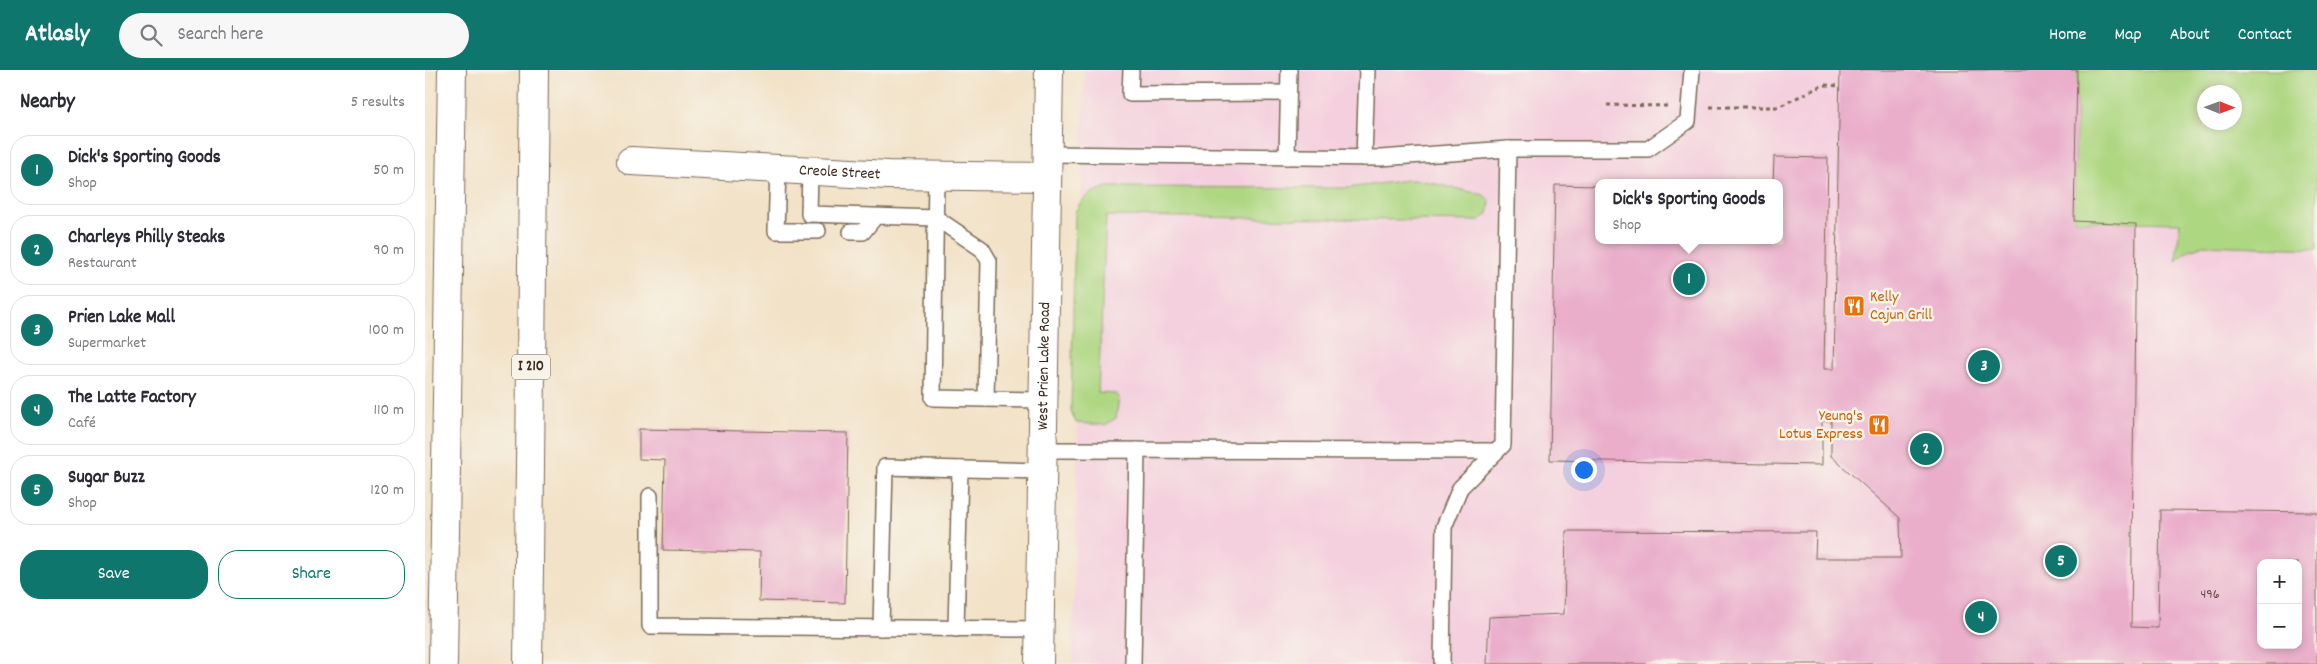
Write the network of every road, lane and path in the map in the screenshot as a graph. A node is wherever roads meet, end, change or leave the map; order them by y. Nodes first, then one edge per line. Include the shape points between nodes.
1 (452, 70) edge
2 (534, 70) edge
3 (1049, 70) edge
4 (1131, 70) edge
5 (1289, 70) edge
6 (1367, 70) edge
7 (1692, 70) edge
8 (1839, 86) dead end
9 (1288, 93) junction
10 (1607, 105) dead end
11 (1690, 106) junction
12 (1508, 149) junction
13 (1287, 157) junction
14 (1364, 158) junction
15 (631, 161) dead end
16 (1047, 166) junction
17 (778, 170) junction
18 (809, 172) junction
19 (936, 176) junction
20 (809, 214) junction
21 (875, 217) junction
22 (936, 218) junction
23 (851, 232) dead end
24 (986, 399) junction
25 (1043, 400) junction
26 (1137, 450) junction
27 (1497, 451) junction
28 (1043, 460) junction
29 (960, 469) junction
30 (650, 496) dead end
31 (881, 628) junction
32 (956, 629) junction
33 (1040, 629) junction
34 (443, 664) edge
35 (527, 664) edge
36 (1039, 664) edge
37 (1133, 664) edge
38 (1442, 664) edge

1 - 34 main road
2 - 35 main road, I 210
3 - 16 main road, West Prien Lake Road
4 - 9 lane via 1130,94
5 - 9 lane
6 - 14 lane
7 - 11 lane
8 - 11 path via 1823,85 1778,107
9 - 13 lane
10 - 11 path
11 - 12 lane via 1688,121 1648,149
12 - 14 lane
12 - 27 lane via 1503,444
13 - 14 lane
13 - 16 lane
15 - 17 main road, Creole Street
16 - 19 main road, Creole Street
16 - 25 main road, West Prien Lake Road
17 - 18 main road, Creole Street
17 - 20 lane via 776,231 813,231
18 - 19 main road, Creole Street
18 - 20 lane
19 - 22 lane
20 - 21 lane
21 - 22 lane
21 - 23 lane via 863,232
22 - 24 lane via 982,249 989,261
22 - 24 lane via 933,398
24 - 25 lane
25 - 28 main road, West Prien Lake Road
26 - 27 lane
26 - 28 lane
26 - 37 lane
27 - 38 lane via 1459,488 1444,526
28 - 29 lane
28 - 33 main road, West Prien Lake Road
29 - 31 lane via 885,467
29 - 32 lane
30 - 31 lane via 650,626
31 - 32 lane
32 - 33 lane
33 - 36 main road, West Prien Lake Road

